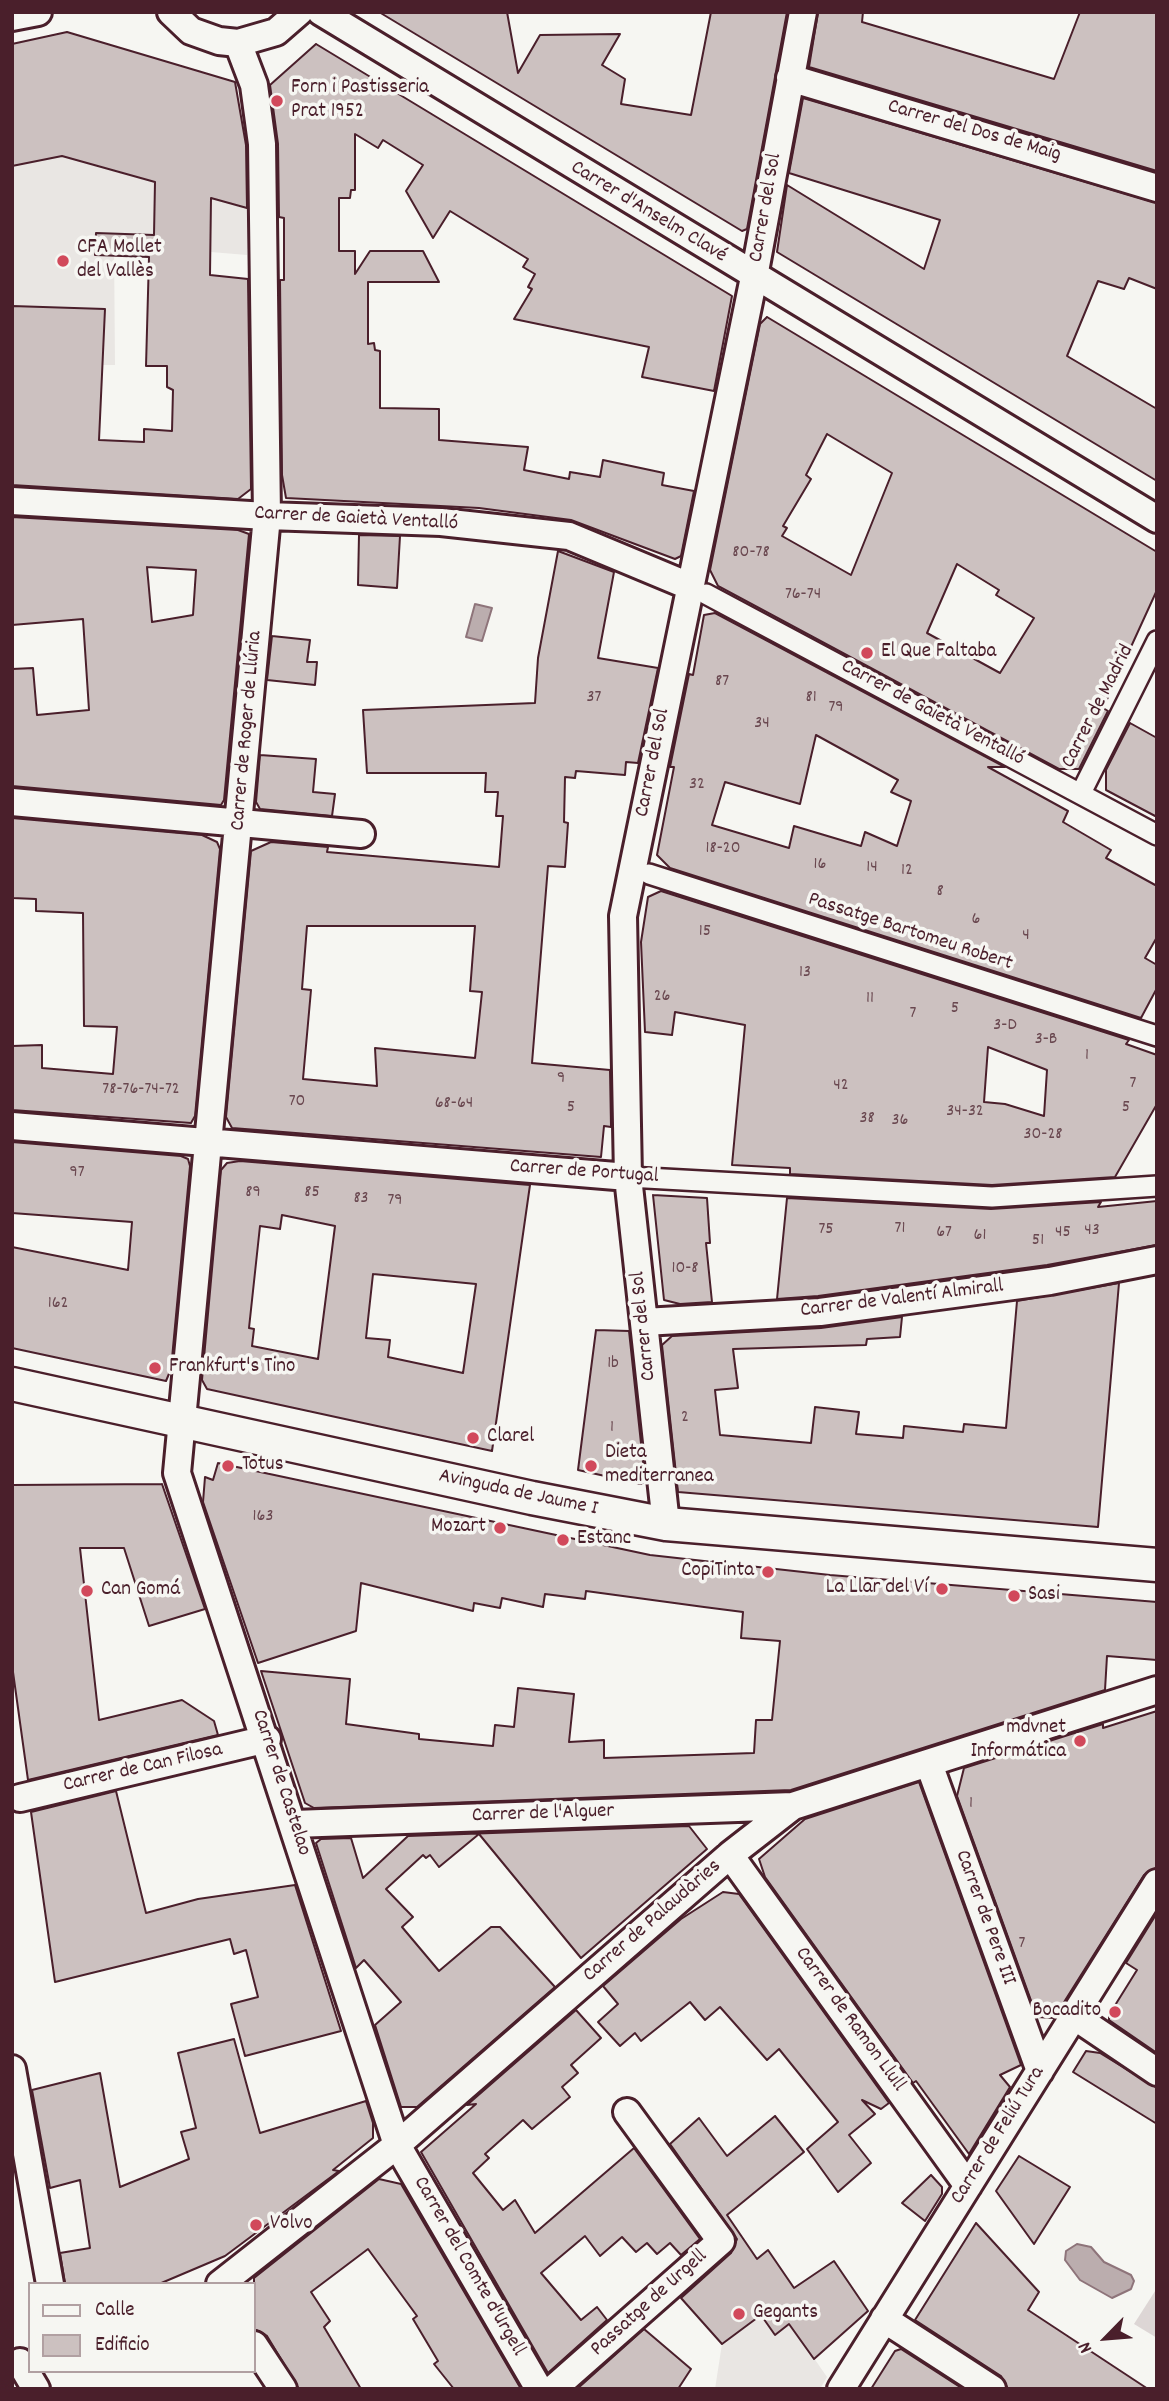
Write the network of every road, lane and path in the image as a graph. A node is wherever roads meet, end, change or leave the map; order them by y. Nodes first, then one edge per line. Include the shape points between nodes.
1 (38, 12) edge
2 (171, 12) edge
3 (299, 12) edge
4 (321, 12) edge
5 (803, 12) edge
6 (12, 17) edge
7 (238, 43) junction
8 (790, 78) junction
9 (1157, 188) edge
10 (754, 277) junction
11 (12, 501) edge
12 (267, 516) junction
13 (1157, 519) edge
14 (698, 590) junction
15 (1157, 641) edge
16 (1081, 793) junction
17 (12, 802) edge
18 (240, 824) junction
19 (361, 834) dead end
20 (1157, 835) edge
21 (649, 874) dead end
22 (1157, 1036) edge
23 (12, 1126) edge
24 (206, 1142) junction
25 (628, 1177) junction
26 (1157, 1186) edge
27 (1157, 1260) edge
28 (644, 1322) junction
29 (12, 1384) edge
30 (180, 1420) junction
31 (666, 1524) junction
32 (1157, 1565) edge
33 (1157, 1690) edge
34 (267, 1739) junction
35 (929, 1764) junction
36 (20, 1798) dead end
37 (793, 1806) junction
38 (294, 1824) junction
39 (730, 1855) junction
40 (1157, 1883) edge
41 (1074, 2016) junction
42 (12, 2069) edge
43 (1040, 2071) junction
44 (1157, 2072) edge
45 (627, 2112) dead end
46 (397, 2145) junction
47 (968, 2186) junction
48 (50, 2282) edge
49 (223, 2282) edge
50 (884, 2319) junction
51 (256, 2348) edge
52 (21, 2362) edge
53 (36, 2389) edge
54 (283, 2389) edge
55 (539, 2389) edge
56 (553, 2389) edge
57 (841, 2389) edge
58 (992, 2389) edge

1 - 6 street
2 - 7 street via 191,31
3 - 7 street via 276,32
4 - 10 street, Carrer d'Anselm Clavé
5 - 8 street, Carrer del Sol
7 - 12 street, Carrer de Roger de Llúria via 254,86 262,144
8 - 9 street, Carrer del Dos de Maig
8 - 10 street, Carrer del Sol
10 - 13 street, Carrer d'Anselm Clavé
10 - 14 street, Carrer del Sol
11 - 12 street, Carrer de Gaietà Ventalló
12 - 14 street, Carrer de Gaietà Ventalló via 441,522 569,536
12 - 18 street, Carrer de Roger de Llúria
14 - 16 street, Carrer de Gaietà Ventalló
14 - 25 street, Carrer del Sol via 623,916
15 - 16 street, Carrer de Madrid
16 - 20 street, Carrer de Gaietà Ventalló
17 - 18 street
18 - 19 street
18 - 24 street, Carrer de Roger de Llúria
21 - 22 street, Passatge Bartomeu Robert
23 - 24 street, Carrer de Portugal
24 - 25 street, Carrer de Portugal
24 - 30 street, Carrer de Roger de Llúria
25 - 26 street, Carrer de Portugal via 992,1197
25 - 28 street, Carrer del Sol
27 - 28 street, Carrer de Valentí Almirall via 1050,1281 820,1312
28 - 31 street, Carrer del Sol
29 - 30 street, Avinguda de Jaume I
30 - 31 street, Avinguda de Jaume I
30 - 34 street, Carrer de Castelao via 177,1473
31 - 32 street, Avinguda de Jaume I
33 - 35 street, Carrer de Palaudàries
34 - 36 street, Carrer de Can Filosa
34 - 38 street, Carrer de Castelao
35 - 37 street, Carrer de Palaudàries
35 - 43 street, Carrer de Pere III
37 - 38 street, Carrer de l'Alguer
37 - 39 street, Carrer de Palaudàries
38 - 46 street, Carrer de Castelao
39 - 46 street, Carrer de Palaudàries
39 - 47 street, Carrer de Ramon Llull
40 - 41 street, Carrer de Feliú Tura
41 - 43 street, Carrer de Feliú Tura
41 - 44 street
42 - 48 street
43 - 47 street, Carrer de Feliú Tura
45 - 56 street, Passatge de Urgell via 720,2241
46 - 49 street, Carrer de Palaudàries
46 - 55 street, Carrer del Comte d'Urgell
47 - 50 street, Carrer de Feliú Tura
50 - 57 street, Carrer de Feliú Tura
50 - 58 street
51 - 54 street
52 - 53 street

